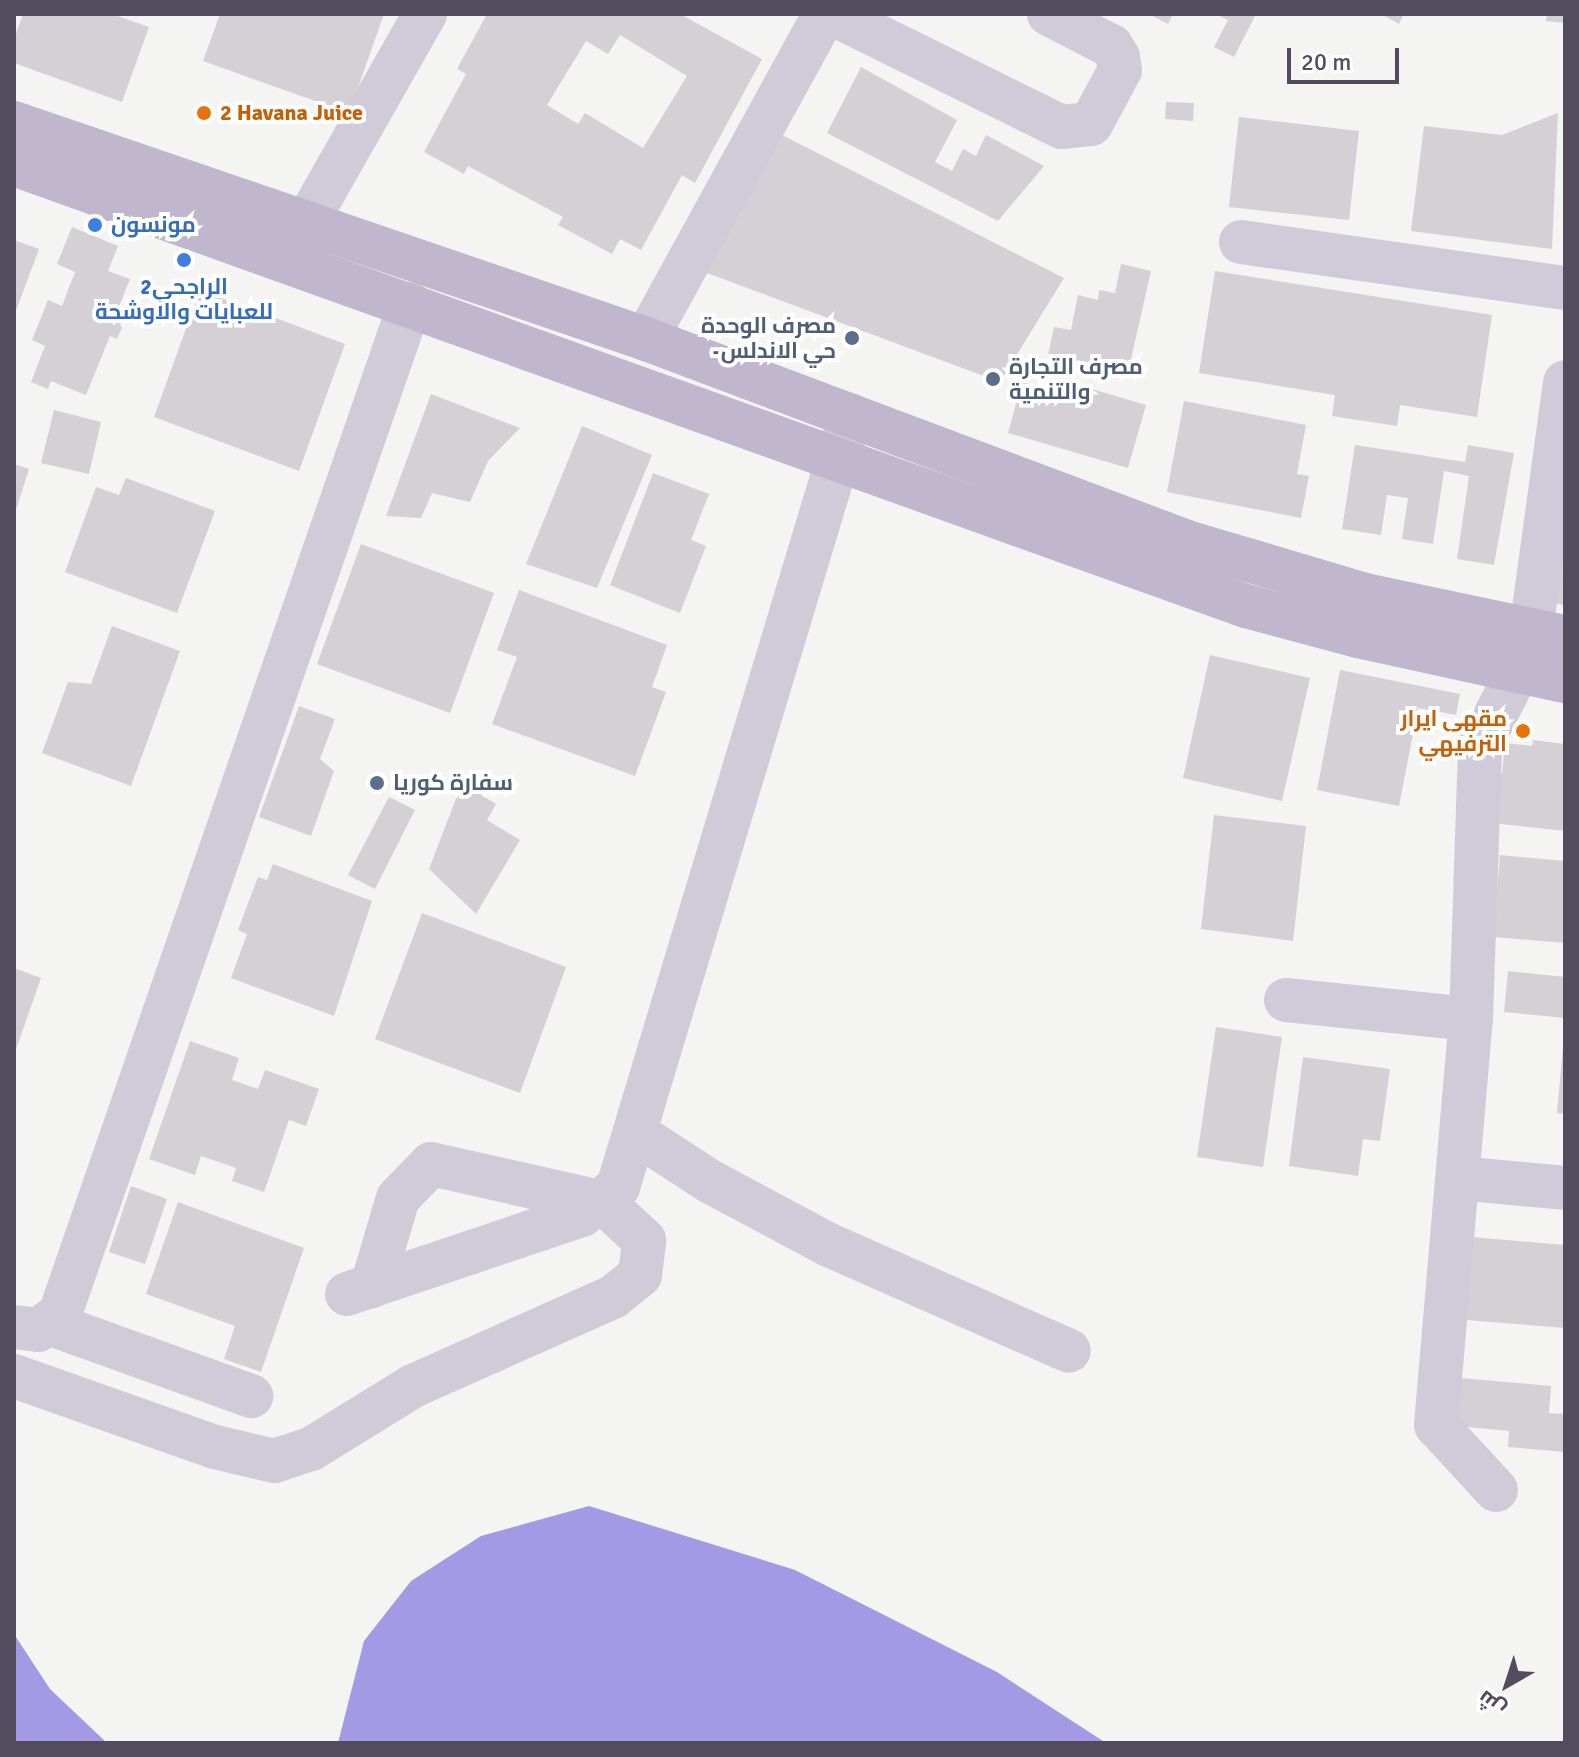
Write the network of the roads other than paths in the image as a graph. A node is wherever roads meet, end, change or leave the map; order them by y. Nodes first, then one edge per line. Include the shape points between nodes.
1 (425, 14) edge
2 (825, 14) edge
3 (833, 14) edge
4 (1049, 14) edge
5 (14, 123) edge
6 (14, 164) edge
7 (308, 220) junction
8 (1241, 242) dead end
9 (1565, 288) edge
10 (410, 304) junction
11 (646, 339) junction
12 (1565, 382) edge
13 (851, 415) junction
14 (840, 458) junction
15 (1538, 646) edge
16 (1565, 681) edge
17 (1286, 1000) dead end
18 (1471, 1019) junction
19 (637, 1134) junction
20 (1458, 1178) junction
21 (1565, 1188) edge
22 (604, 1203) junction
23 (32, 1325) edge
24 (1069, 1351) dead end
25 (14, 1376) edge
26 (251, 1396) dead end
27 (1496, 1490) dead end

1 - 7 street
2 - 11 street
3 - 4 street via 1062,127 1091,124 1120,70 1118,57 1111,46
5 - 7 main road
6 - 10 main road
7 - 11 main road
8 - 9 street
10 - 14 main road
10 - 23 street via 65,1299
11 - 13 main road
12 - 15 street
13 - 14 street
13 - 15 main road via 1275,570
14 - 15 main road via 1246,606
14 - 19 street
15 - 16 main road
15 - 18 street via 1480,745
17 - 18 street
18 - 20 street
19 - 22 street via 618,1187
19 - 24 street via 711,1182 829,1245
20 - 21 street
20 - 27 street via 1436,1425
22 - 22 street via 359,1290 398,1198 431,1164
22 - 25 street via 644,1240 640,1275 613,1297 413,1386 311,1449 274,1461 215,1447
23 - 26 street

